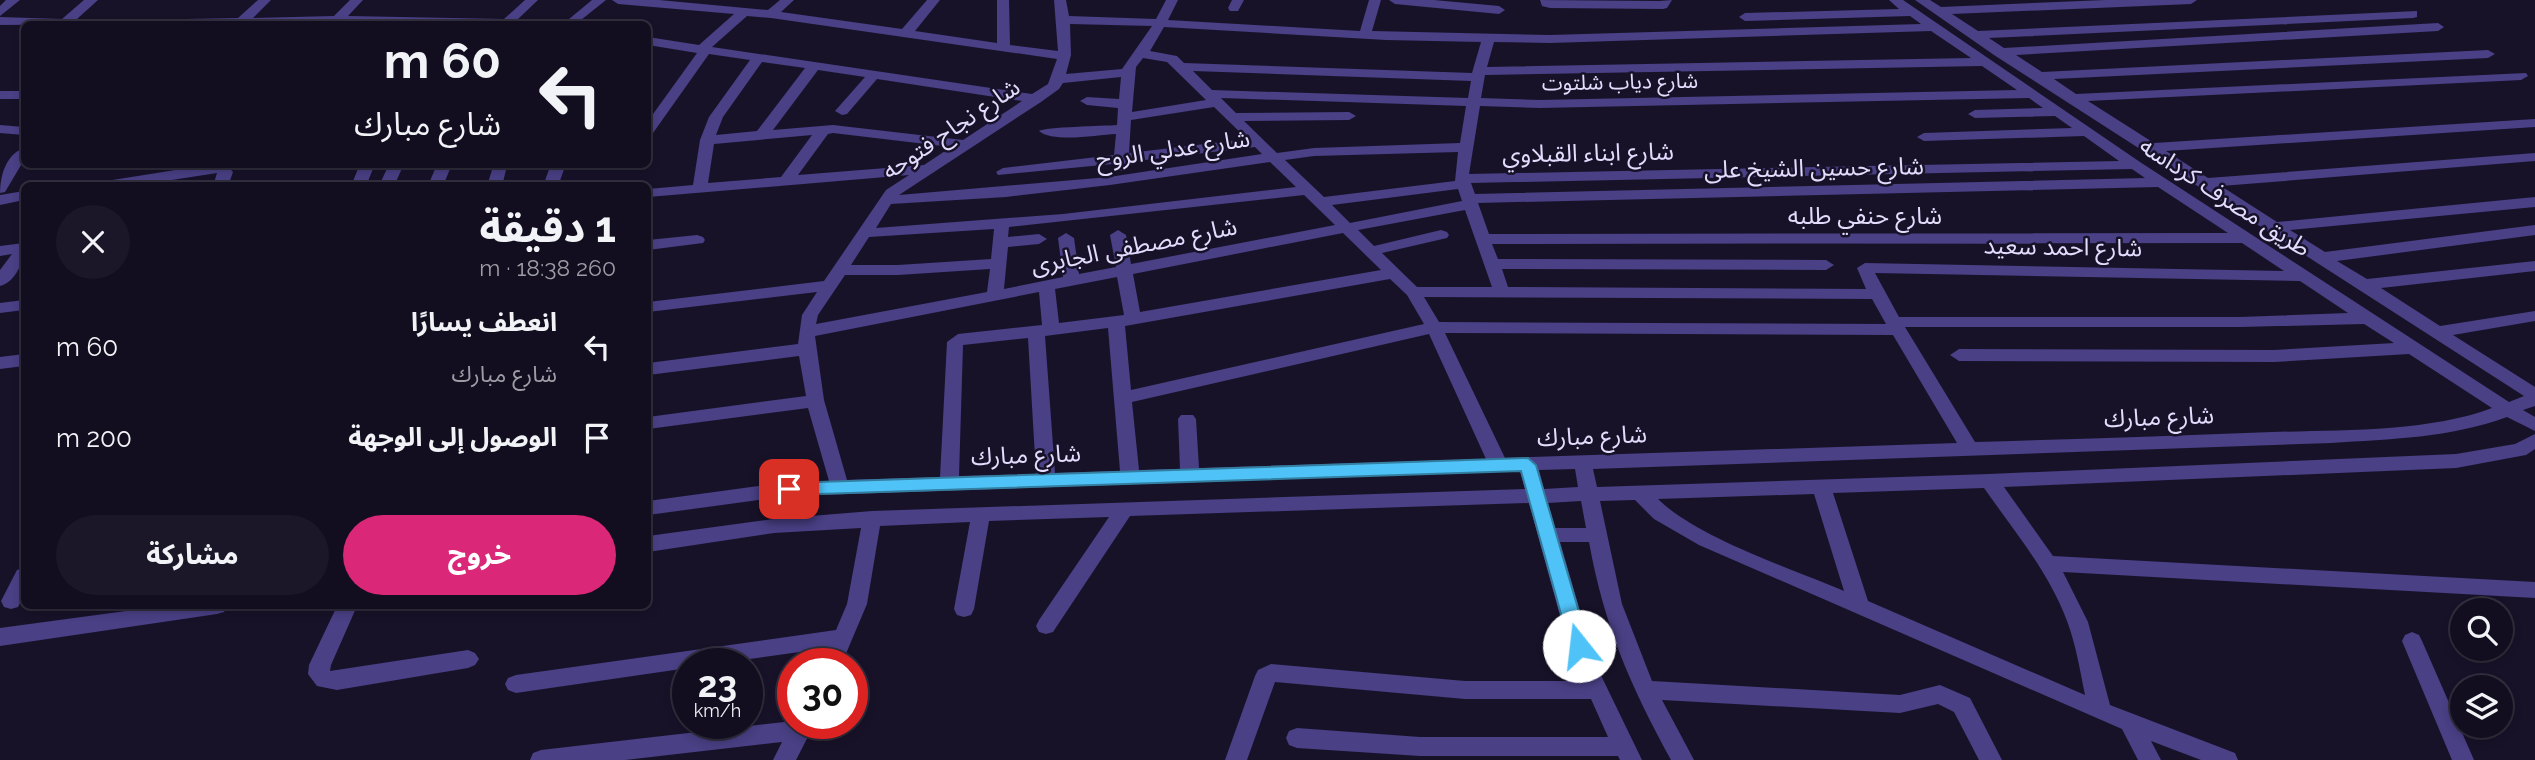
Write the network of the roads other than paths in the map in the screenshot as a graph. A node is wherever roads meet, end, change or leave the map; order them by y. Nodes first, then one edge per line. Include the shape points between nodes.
1 (14, 0) edge
2 (92, 0) edge
3 (265, 0) edge
4 (357, 0) edge
5 (532, 0) edge
6 (600, 0) edge
7 (618, 0) edge
8 (788, 0) edge
9 (934, 0) edge
10 (1003, 0) edge
11 (1060, 0) edge
12 (1172, 0) edge
13 (1375, 0) edge
14 (1395, 0) edge
15 (1666, 0) edge
16 (1895, 0) edge
17 (2191, 0) edge
18 (1547, 2) edge
19 (1626, 2) edge
20 (1917, 6) edge
21 (1499, 10) dead end
22 (1938, 11) junction
23 (0, 12) edge
24 (745, 12) junction
25 (771, 14) junction
26 (2413, 14) dead end
27 (1745, 17) dead end
28 (339, 18) junction
29 (1065, 20) junction
30 (0, 21) edge
31 (67, 21) edge
32 (242, 21) edge
33 (298, 21) edge
34 (364, 21) edge
35 (509, 21) edge
36 (573, 21) edge
37 (21, 22) edge
38 (1161, 23) junction
39 (1933, 27) junction
40 (2438, 27) dead end
41 (906, 33) junction
42 (1365, 35) junction
43 (1976, 36) junction
44 (1489, 38) junction
45 (651, 41) edge
46 (1004, 47) junction
47 (703, 50) junction
48 (2001, 52) junction
49 (1139, 54) junction
50 (2488, 54) dead end
51 (1062, 55) junction
52 (758, 58) junction
53 (1977, 58) junction
54 (814, 66) junction
55 (1180, 66) junction
56 (1128, 72) junction
57 (1478, 74) junction
58 (874, 75) junction
59 (2039, 76) junction
60 (2521, 76) dead end
61 (1058, 79) junction
62 (2030, 94) junction
63 (21, 95) edge
64 (0, 96) edge
65 (1214, 98) junction
66 (2073, 98) junction
67 (1036, 99) junction
68 (1087, 101) dead end
69 (1474, 102) junction
70 (842, 111) dead end
71 (2057, 112) junction
72 (1975, 114) dead end
73 (1349, 116) dead end
74 (1124, 117) junction
75 (1233, 117) junction
76 (2535, 123) edge
77 (651, 127) edge
78 (0, 129) edge
79 (824, 129) junction
80 (21, 131) edge
81 (1046, 131) dead end
82 (2086, 132) junction
83 (762, 135) junction
84 (1924, 137) dead end
85 (707, 140) junction
86 (1260, 142) junction
87 (964, 144) junction
88 (1466, 147) junction
89 (2149, 148) junction
90 (21, 155) edge
91 (2535, 157) edge
92 (1276, 158) junction
93 (1121, 159) junction
94 (2135, 165) junction
95 (926, 169) junction
96 (499, 170) dead end
97 (154, 171) edge
98 (1003, 172) dead end
99 (1119, 178) junction
100 (786, 181) junction
101 (1463, 181) junction
102 (112, 182) edge
103 (220, 182) edge
104 (495, 182) edge
105 (2161, 182) junction
106 (2203, 183) junction
107 (700, 188) junction
108 (0, 189) edge
109 (651, 193) edge
110 (1316, 196) junction
111 (21, 197) edge
112 (0, 200) edge
113 (887, 200) junction
114 (1470, 202) junction
115 (2535, 202) edge
116 (1002, 223) junction
117 (2271, 227) junction
118 (1348, 228) junction
119 (2535, 230) edge
120 (865, 233) junction
121 (1118, 235) dead end
122 (1441, 235) dead end
123 (1066, 238) dead end
124 (2247, 238) junction
125 (1039, 239) dead end
126 (1483, 239) junction
127 (696, 240) dead end
128 (1000, 243) junction
129 (21, 249) edge
130 (0, 251) edge
131 (1372, 251) junction
132 (651, 252) edge
133 (21, 253) edge
134 (2319, 258) junction
135 (998, 263) junction
136 (1491, 264) junction
137 (1826, 265) dead end
138 (2535, 265) edge
139 (841, 270) junction
140 (1124, 271) junction
141 (1394, 273) junction
142 (2304, 276) junction
143 (0, 281) edge
144 (1072, 281) junction
145 (2362, 285) junction
146 (828, 286) junction
147 (1047, 286) junction
148 (1413, 292) junction
149 (1502, 293) junction
150 (1877, 294) junction
151 (995, 296) junction
152 (21, 305) edge
153 (651, 307) edge
154 (0, 308) edge
155 (2535, 316) edge
156 (2367, 318) junction
157 (1124, 321) junction
158 (1896, 326) junction
159 (1434, 327) junction
160 (1043, 331) junction
161 (2435, 332) junction
162 (806, 340) junction
163 (2412, 348) junction
164 (1959, 355) dead end
165 (21, 360) edge
166 (0, 363) edge
167 (651, 368) edge
168 (2535, 397) edge
169 (1123, 398) junction
170 (816, 401) junction
171 (2508, 410) junction
172 (1187, 419) dead end
173 (651, 424) edge
174 (2535, 425) edge
175 (2535, 442) edge
176 (2035, 447) junction
177 (1970, 450) junction
178 (1583, 463) junction
179 (1528, 465) junction
180 (1499, 466) junction
181 (1190, 476) junction
182 (1130, 478) junction
183 (2055, 478) junction
184 (1046, 481) junction
185 (1989, 481) junction
186 (949, 484) junction
187 (1821, 486) junction
188 (840, 487) junction
189 (1639, 492) junction
190 (1589, 494) junction
191 (1537, 496) junction
192 (651, 508) edge
193 (1125, 509) junction
194 (981, 514) junction
195 (872, 519) junction
196 (1548, 535) junction
197 (1598, 535) junction
198 (651, 544) edge
199 (2048, 563) junction
200 (21, 582) edge
201 (2535, 590) edge
202 (12, 600) edge
203 (1859, 606) junction
204 (196, 609) edge
205 (346, 609) edge
206 (964, 609) dead end
207 (1046, 626) dead end
208 (0, 637) edge
209 (844, 637) junction
210 (2412, 640) dead end
211 (839, 648) edge
212 (468, 659) dead end
213 (516, 684) dead end
214 (1596, 690) junction
215 (1644, 690) junction
216 (2100, 711) junction
217 (2130, 723) junction
218 (777, 730) edge
219 (1297, 738) dead end
220 (795, 739) edge
221 (1628, 753) edge
222 (541, 760) edge
223 (784, 760) edge
224 (1236, 760) edge
225 (1683, 760) edge
226 (1991, 760) edge
227 (2150, 760) edge
228 (2227, 760) edge
229 (2463, 760) edge

1 - 23 street
2 - 31 street
3 - 32 street
4 - 28 street
5 - 35 street
6 - 36 street
7 - 24 street
8 - 25 street
9 - 41 street
10 - 46 street
11 - 29 street
12 - 38 street
13 - 42 street
14 - 21 street
15 - 19 street via 1663,5
16 - 20 street, طريق مصرف كرداسه
17 - 22 street
18 - 19 street
20 - 22 street, طريق مصرف كرداسه
20 - 27 street
20 - 39 street, طريق مصرف كرداسه
22 - 43 street, طريق مصرف كرداسه
24 - 25 street
24 - 47 street
25 - 41 street
26 - 43 street
28 - 33 street
28 - 34 street
29 - 38 street
29 - 51 street
30 - 37 street
38 - 42 street
38 - 49 street
39 - 44 street
39 - 53 street, طريق مصرف كرداسه
40 - 48 street
41 - 46 street
42 - 44 street
43 - 48 street, طريق مصرف كرداسه
44 - 57 street
45 - 47 street
46 - 51 street
47 - 52 street
47 - 77 street
48 - 53 street
48 - 59 street, طريق مصرف كرداسه
49 - 55 street via 1163,55
49 - 56 street
50 - 59 street
51 - 61 street
52 - 54 street
52 - 85 street via 716,117
53 - 57 street
53 - 62 street, طريق مصرف كرداسه
54 - 58 street
54 - 83 street
55 - 57 street
55 - 65 street
56 - 61 street
56 - 74 street
57 - 69 street
58 - 67 street
58 - 70 street
59 - 66 street, طريق مصرف كرداسه
60 - 66 street
61 - 67 street, شارع نجاح فتوحه
62 - 69 street, شارع دياب شلتوت
62 - 71 street, طريق مصرف كرداسه
63 - 64 street
65 - 69 street, شارع دياب شلتوت
65 - 74 street, شارع دياب شلتوت
65 - 75 street
66 - 89 street, طريق مصرف كرداسه
67 - 87 street, شارع نجاح فتوحه
68 - 74 street
69 - 88 street
71 - 72 street
71 - 82 street, طريق مصرف كرداسه
73 - 75 street
74 - 81 street via 1065,133
74 - 93 street
75 - 86 street
76 - 89 street
78 - 80 street
79 - 83 street
79 - 87 street
79 - 100 street
82 - 84 street
82 - 94 street, طريق مصرف كرداسه
83 - 85 street
85 - 107 street
86 - 92 street
86 - 93 street
87 - 95 street, شارع نجاح فتوحه
88 - 92 street, شارع عدلي الروح via 1314,152
88 - 101 street
89 - 106 street, طريق مصرف كرداسه
90 - 108 street
91 - 106 street
92 - 99 street, شارع عدلي الروح
92 - 110 street
93 - 98 street
93 - 99 street
94 - 101 street, شارع ابناء القبلاوي
94 - 105 street, طريق مصرف كرداسه
95 - 100 street
95 - 113 street, شارع نجاح فتوحه
96 - 104 street
97 - 102 street
97 - 103 street via 225,169
99 - 113 street, شارع عدلي الروح
100 - 107 street
101 - 110 street, شارع ابناء القبلاوي
101 - 114 street
105 - 114 street, شارع حسين الشيخ على
105 - 124 street, طريق مصرف كرداسه
106 - 117 street, طريق مصرف كرداسه
107 - 109 street
110 - 116 street, شارع ابناء القبلاوي
110 - 118 street
111 - 112 street
113 - 120 street, شارع نجاح فتوحه
114 - 118 street, شارع مصطفى الجابرى
114 - 126 street
115 - 117 street
116 - 120 street, شارع ابناء القبلاوي
116 - 128 street
117 - 134 street, طريق مصرف كرداسه
118 - 131 street
118 - 140 street, شارع مصطفى الجابرى
119 - 134 street
120 - 139 street, شارع نجاح فتوحه
121 - 140 street
122 - 131 street
123 - 144 street
124 - 126 street, شارع حنفي طلبه
124 - 142 street, طريق مصرف كرداسه
125 - 128 street
126 - 136 street
127 - 132 street
128 - 135 street
129 - 130 street
131 - 141 street
133 - 143 street
134 - 145 street, طريق مصرف كرداسه
135 - 139 street
135 - 151 street
136 - 137 street
136 - 149 street
138 - 145 street
139 - 146 street, شارع نجاح فتوحه
140 - 144 street, شارع مصطفى الجابرى
140 - 157 street
141 - 148 street
141 - 157 street
142 - 150 street, شارع احمد سعيد via 1865,268
142 - 156 street, طريق مصرف كرداسه
144 - 147 street, شارع مصطفى الجابرى
145 - 161 street, طريق مصرف كرداسه
146 - 153 street
146 - 162 street, شارع نجاح فتوحه via 810,315
147 - 151 street, شارع مصطفى الجابرى
147 - 160 street
148 - 149 street
148 - 159 street
149 - 150 street
150 - 158 street, شارع احمد سعيد
151 - 162 street, شارع مصطفى الجابرى
152 - 154 street
155 - 161 street
156 - 158 street
156 - 163 street, طريق مصرف كرداسه
157 - 160 street
157 - 169 street
158 - 159 street
158 - 177 street, شارع احمد سعيد
159 - 169 street
159 - 180 street
160 - 184 street
160 - 186 street via 956,341
161 - 168 street, طريق مصرف كرداسه
162 - 167 street, شارع مصطفى الجابرى
162 - 170 street
163 - 164 street via 2274,356
163 - 171 street, طريق مصرف كرداسه
165 - 166 street
168 - 171 street, شارع مبارك
169 - 182 street
170 - 173 street
170 - 188 street
171 - 174 street, طريق مصرف كرداسه
171 - 176 street, شارع مبارك via 2473,422 2409,431
172 - 181 street
175 - 183 street via 2519,450 2456,461
176 - 177 street, شارع مبارك
176 - 183 street
177 - 178 street, شارع مبارك
178 - 179 street, شارع مبارك
178 - 190 street
179 - 180 street, شارع مبارك
179 - 191 street
180 - 181 street, شارع مبارك
181 - 182 street, شارع مبارك
182 - 184 street, شارع مبارك
183 - 185 street
184 - 186 street, شارع مبارك
185 - 187 street
185 - 199 street
186 - 188 street, شارع مبارك
187 - 189 street
187 - 203 street
188 - 192 street, شارع مبارك via 748,493
189 - 190 street
189 - 203 street via 1661,514 1697,536
190 - 191 street
190 - 197 street
191 - 193 street
191 - 196 street
193 - 194 street
193 - 207 street
194 - 195 street
194 - 206 street
195 - 198 street via 774,526
195 - 209 street via 857,604
196 - 197 street
196 - 214 street
197 - 215 street via 1612,604
199 - 201 street
199 - 216 street via 2078,622
200 - 202 street
203 - 216 street
204 - 208 street
205 - 212 street via 320,665 319,674 326,680
209 - 211 street
209 - 213 street
210 - 229 street
214 - 221 street
214 - 224 street via 1465,690 1271,673 1266,676
215 - 225 street
215 - 226 street via 1900,704 1940,694 1962,705
216 - 217 street
217 - 227 street
217 - 228 street
218 - 222 street
219 - 221 street via 1359,745
220 - 223 street

